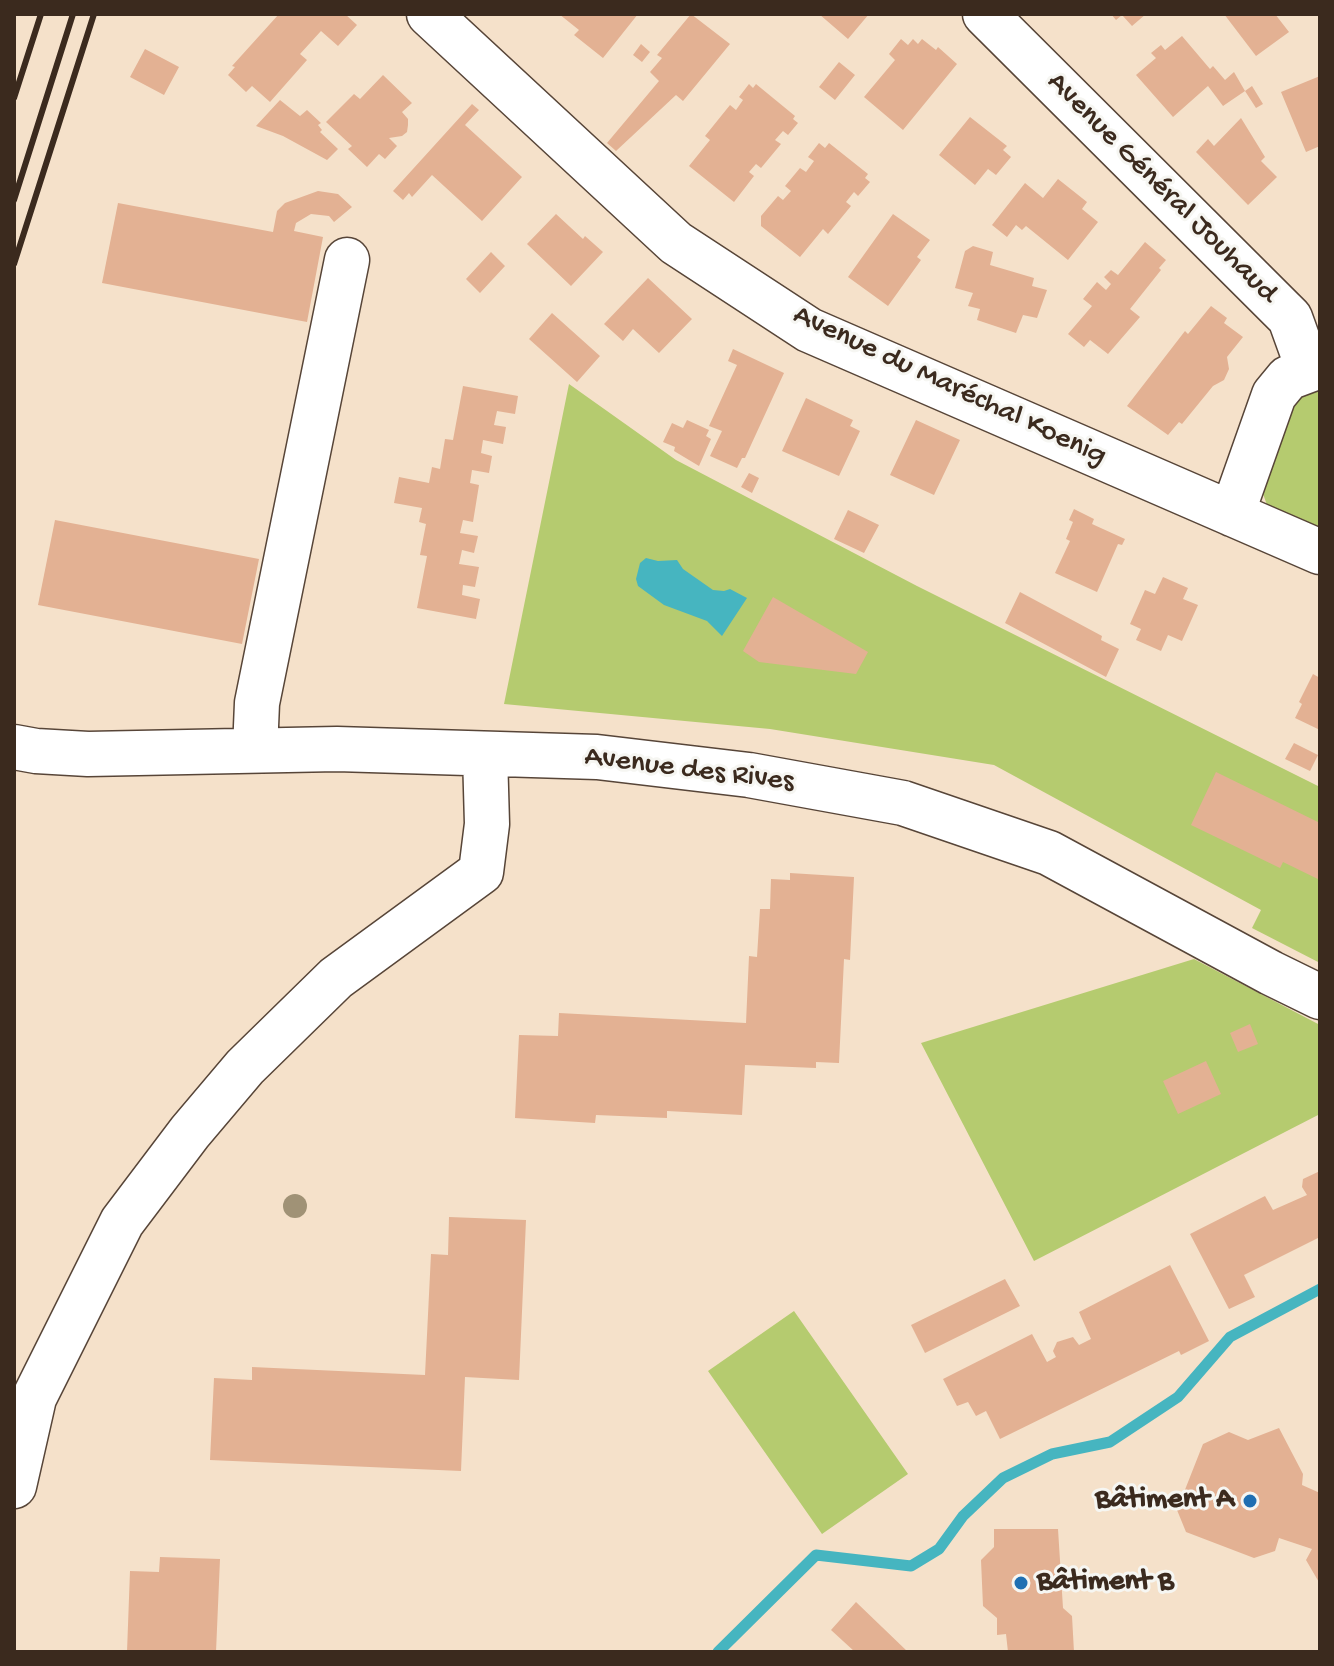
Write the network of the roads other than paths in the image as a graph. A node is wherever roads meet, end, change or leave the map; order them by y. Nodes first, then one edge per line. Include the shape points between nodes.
1 (429, 14) edge
2 (985, 14) edge
3 (347, 260) dead end
4 (1314, 367) edge
5 (1232, 514) junction
6 (1320, 552) edge
7 (14, 747) edge
8 (255, 750) junction
9 (485, 754) junction
10 (1320, 997) edge
11 (14, 1486) edge

1 - 5 street, Avenue du Maréchal Koenig via 676,243 809,330
2 - 4 street, Avenue Général Jouhaud via 1290,318
3 - 8 street via 257,703
4 - 5 street via 1288,378 1274,395
5 - 6 street, Avenue du Maréchal Koenig
7 - 8 street, Avenue des Rives via 88,754
8 - 9 street, Avenue des Rives
9 - 10 street, Avenue des Rives via 597,757 749,775 903,803 1049,853
9 - 11 street via 487,824 481,872 336,978 245,1067 190,1132 122,1222 34,1398

